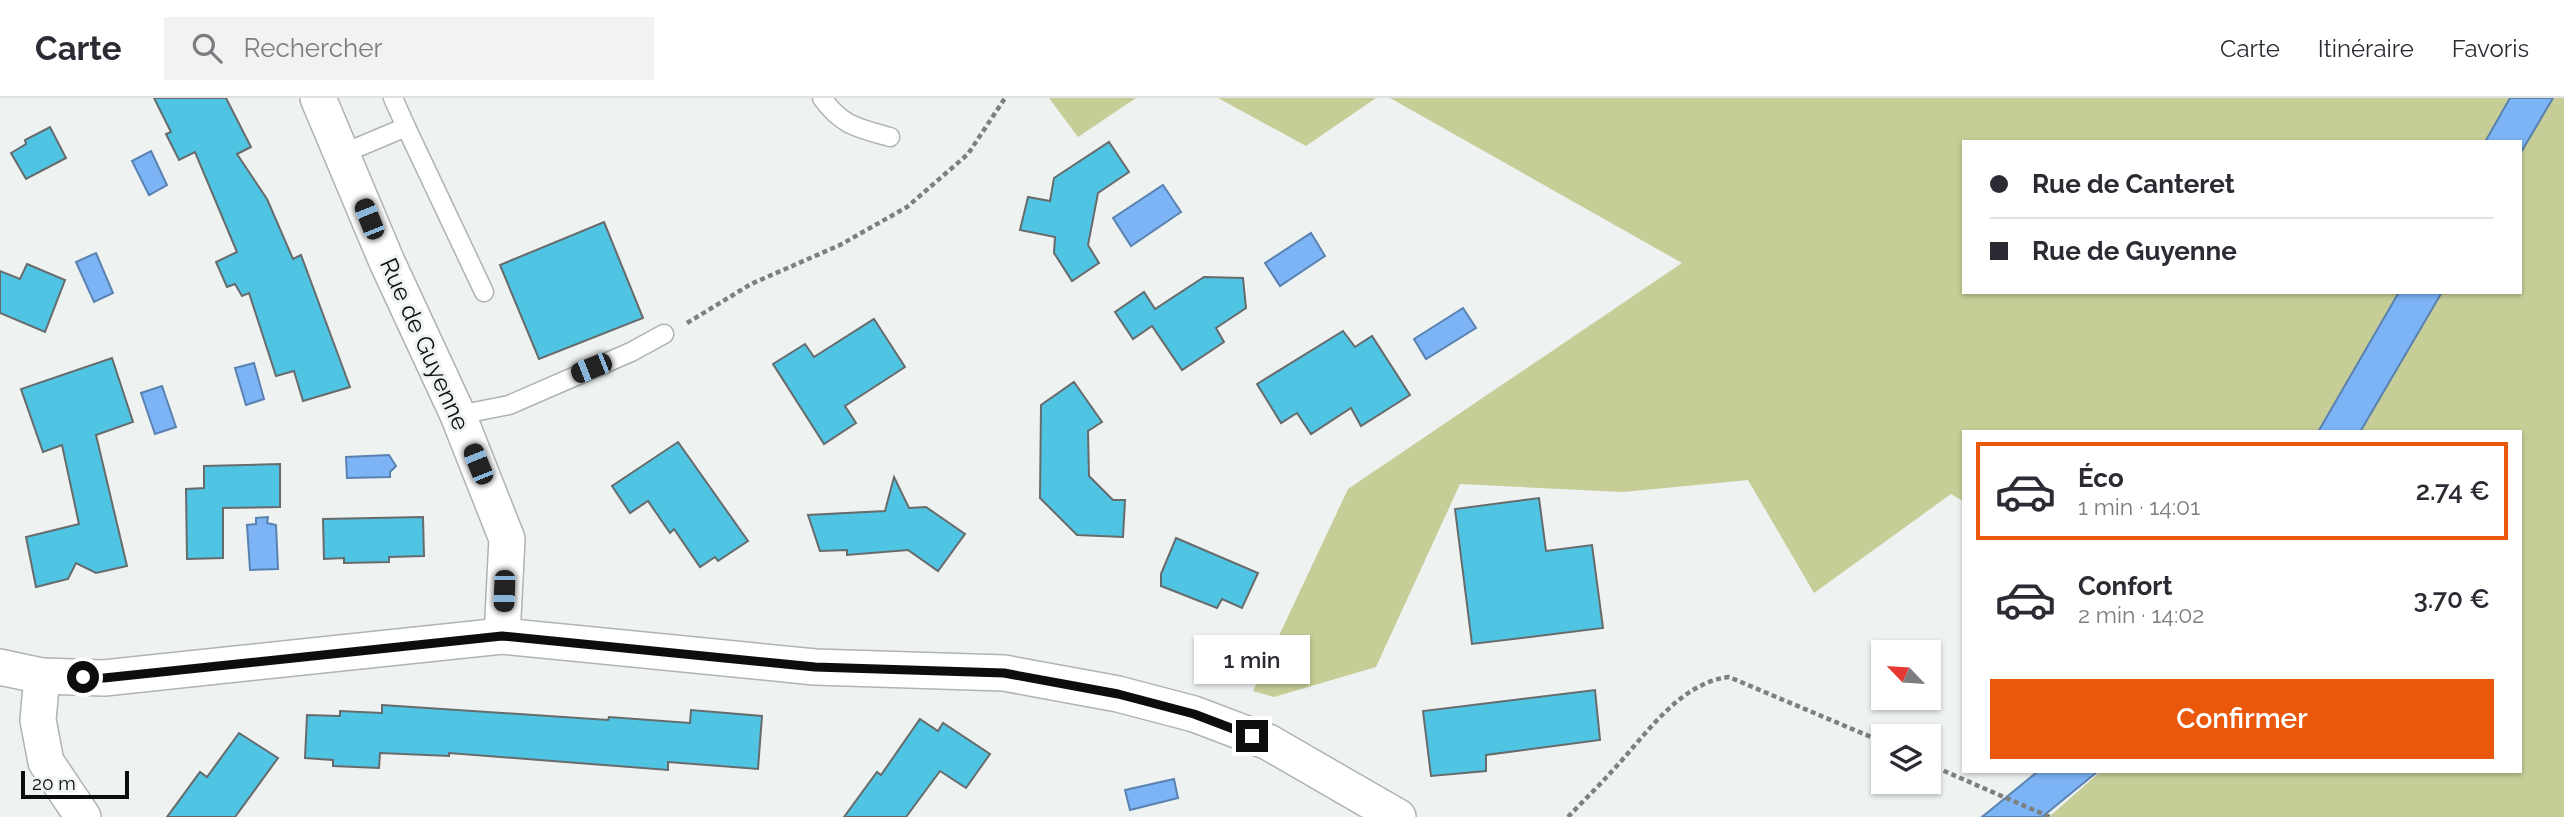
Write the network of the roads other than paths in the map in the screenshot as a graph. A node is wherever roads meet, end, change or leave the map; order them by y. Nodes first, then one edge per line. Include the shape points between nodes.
1 (317, 98) edge
2 (393, 98) edge
3 (822, 98) edge
4 (406, 127) junction
5 (890, 137) dead end
6 (342, 154) junction
7 (484, 292) dead end
8 (664, 334) road end
9 (458, 415) junction
10 (502, 636) junction
11 (0, 667) edge
12 (42, 676) junction
13 (65, 808) edge
14 (1398, 817) edge

1 - 6 street, Rue de Guyenne
2 - 4 lane
3 - 5 lane via 849,126
4 - 6 lane
4 - 7 lane
6 - 9 street, Rue de Guyenne
8 - 9 lane via 509,405
9 - 10 street, Rue de Guyenne via 507,539
10 - 12 street via 104,678
10 - 14 street via 815,667 1004,673 1118,694 1194,714 1268,742
11 - 12 street
12 - 13 street via 38,720 46,762

